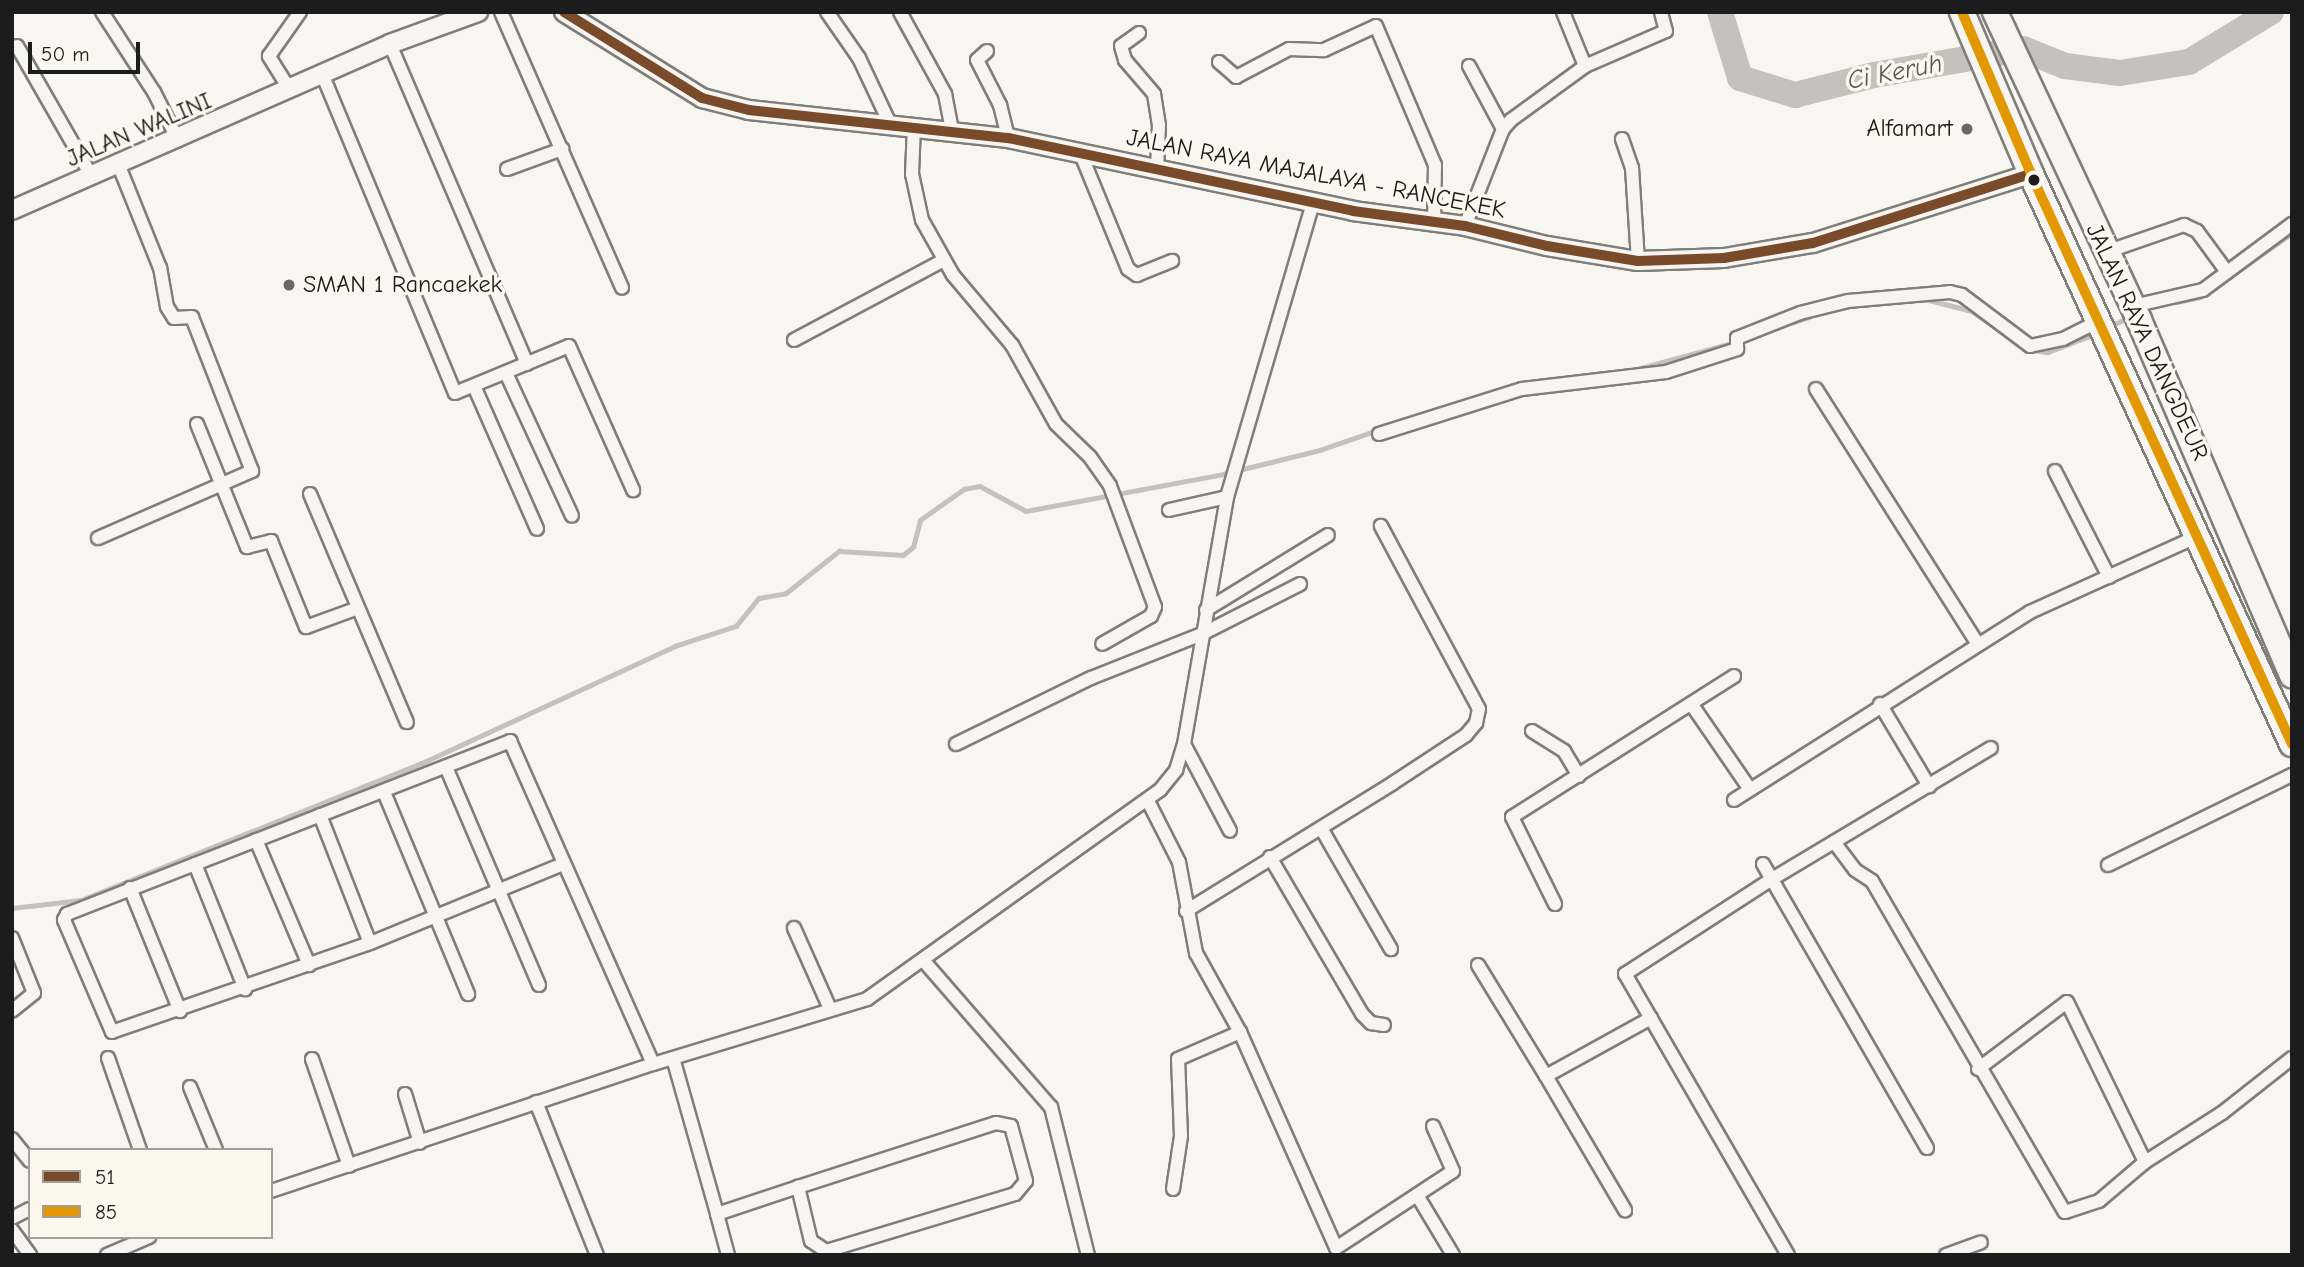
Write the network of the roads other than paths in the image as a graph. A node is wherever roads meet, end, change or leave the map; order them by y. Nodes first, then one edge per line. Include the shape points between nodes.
1 (102, 12) edge
2 (300, 12) edge
3 (478, 12) edge
4 (501, 12) edge
5 (565, 12) edge
6 (827, 12) edge
7 (900, 12) edge
8 (1563, 12) edge
9 (1661, 12) edge
10 (1995, 13) edge
11 (1964, 17) edge
12 (1139, 33) dead end
13 (390, 44) junction
14 (17, 46) dead end
15 (987, 51) dead end
16 (1219, 62) dead end
17 (1469, 66) dead end
18 (1585, 66) junction
19 (323, 76) junction
20 (290, 90) junction
21 (890, 124) junction
22 (914, 126) junction
23 (952, 129) junction
24 (1503, 129) junction
25 (1008, 138) junction
26 (1622, 139) dead end
27 (178, 140) junction
28 (562, 149) junction
29 (1080, 152) junction
30 (119, 166) junction
31 (507, 169) dead end
32 (1157, 169) junction
33 (2031, 174) junction
34 (92, 177) junction
35 (1313, 203) junction
36 (12, 210) edge
37 (1434, 222) junction
38 (2292, 224) edge
39 (1465, 226) junction
40 (2106, 252) junction
41 (944, 260) junction
42 (1172, 261) dead end
43 (1638, 261) junction
44 (2227, 272) junction
45 (622, 288) dead end
46 (2135, 311) junction
47 (2103, 328) junction
48 (794, 340) dead end
49 (527, 364) junction
50 (506, 373) junction
51 (474, 386) junction
52 (1816, 389) dead end
53 (197, 424) dead end
54 (1379, 434) dead end
55 (2055, 471) dead end
56 (220, 486) junction
57 (633, 490) dead end
58 (310, 494) dead end
59 (1227, 497) junction
60 (1169, 510) dead end
61 (572, 516) dead end
62 (1381, 526) dead end
63 (537, 529) dead end
64 (1328, 535) dead end
65 (2198, 536) junction
66 (98, 538) dead end
67 (2109, 577) junction
68 (1300, 584) dead end
69 (358, 608) junction
70 (1206, 610) junction
71 (1202, 634) junction
72 (1977, 643) junction
73 (1101, 644) dead end
74 (2292, 675) edge
75 (1734, 676) dead end
76 (1880, 704) junction
77 (1692, 705) junction
78 (407, 722) dead end
79 (1532, 732) dead end
80 (956, 744) dead end
81 (1184, 744) junction
82 (2292, 744) edge
83 (1990, 748) dead end
84 (446, 767) junction
85 (2292, 775) edge
86 (1579, 776) junction
87 (1929, 786) junction
88 (1749, 788) junction
89 (384, 792) junction
90 (1734, 800) dead end
91 (1148, 801) junction
92 (320, 815) junction
93 (1321, 828) junction
94 (1230, 831) dead end
95 (256, 840) junction
96 (1834, 842) junction
97 (1270, 857) junction
98 (194, 864) junction
99 (563, 864) junction
100 (1763, 864) dead end
101 (2108, 864) dead end
102 (1772, 879) junction
103 (130, 888) junction
104 (499, 893) junction
105 (1555, 904) dead end
106 (1186, 911) junction
107 (437, 917) junction
108 (794, 928) dead end
109 (14, 943) edge
110 (370, 943) junction
111 (1391, 949) dead end
112 (923, 960) junction
113 (309, 965) junction
114 (1478, 965) dead end
115 (539, 985) dead end
116 (246, 989) junction
117 (468, 994) dead end
118 (830, 1009) junction
119 (12, 1011) edge
120 (180, 1011) junction
121 (1651, 1018) junction
122 (1384, 1025) dead end
123 (1240, 1032) junction
124 (108, 1058) dead end
125 (673, 1058) junction
126 (2292, 1058) edge
127 (312, 1059) dead end
128 (653, 1064) junction
129 (1978, 1069) junction
130 (1546, 1076) junction
131 (190, 1087) dead end
132 (405, 1094) dead end
133 (536, 1102) junction
134 (1433, 1126) dead end
135 (12, 1139) edge
136 (420, 1143) junction
137 (139, 1148) edge
138 (215, 1148) edge
139 (1927, 1148) dead end
140 (28, 1159) edge
141 (2145, 1162) junction
142 (349, 1166) junction
143 (798, 1187) junction
144 (1173, 1189) dead end
145 (273, 1190) edge
146 (1417, 1195) junction
147 (28, 1210) edge
148 (1625, 1210) dead end
149 (717, 1214) junction
150 (12, 1219) edge
151 (12, 1230) edge
152 (146, 1239) edge
153 (1981, 1241) dead end
154 (125, 1252) edge
155 (30, 1255) edge
156 (107, 1255) edge
157 (597, 1255) edge
158 (728, 1255) edge
159 (1088, 1255) edge
160 (1453, 1255) edge
161 (1788, 1255) edge
162 (1946, 1255) edge

1 - 27 street via 154,92
2 - 20 street via 269,56
3 - 13 main road, JALAN WALINI
4 - 28 street
5 - 21 main road, JALAN RAYA MAJALAYA - RANCEKEK via 702,98 749,110
6 - 21 street via 859,58
7 - 23 street via 945,94
8 - 18 street
9 - 18 street via 1666,31
10 - 40 highway, JALAN RAYA DANGDEUR
11 - 33 highway, JALAN RAYA DANGDEUR
12 - 32 street via 1121,46 1125,60 1154,94 1159,125
13 - 19 main road, JALAN WALINI
13 - 49 street
14 - 34 street
15 - 25 street via 976,60 1000,105
16 - 37 street via 1236,77 1289,49 1324,50 1376,26 1435,165
17 - 24 street
18 - 24 street via 1529,103
19 - 20 main road, JALAN WALINI
19 - 51 street via 454,391
20 - 27 main road, JALAN WALINI
21 - 22 main road, JALAN RAYA MAJALAYA - RANCEKEK
22 - 23 main road, JALAN RAYA MAJALAYA - RANCEKEK
22 - 41 street via 916,202
23 - 25 main road, JALAN RAYA MAJALAYA - RANCEKEK
24 - 39 street
25 - 29 main road, JALAN RAYA MAJALAYA - RANCEKEK
26 - 43 street via 1632,168
27 - 30 main road, JALAN WALINI
28 - 31 street
28 - 45 street
29 - 32 main road, JALAN RAYA MAJALAYA - RANCEKEK
29 - 42 street via 1128,269 1138,275
30 - 34 main road, JALAN WALINI
30 - 56 street via 160,268 167,307 174,318 192,317 252,471
32 - 35 main road, JALAN RAYA MAJALAYA - RANCEKEK
33 - 43 main road, JALAN RAYA MAJALAYA - RANCEKEK via 1813,243 1724,258
33 - 47 highway, JALAN RAYA DANGDEUR
34 - 36 main road, JALAN WALINI
35 - 37 main road, JALAN RAYA MAJALAYA - RANCEKEK
35 - 59 street
37 - 39 main road, JALAN RAYA MAJALAYA - RANCEKEK
38 - 44 street
39 - 43 main road, JALAN RAYA MAJALAYA - RANCEKEK
40 - 44 street via 2184,225 2197,231
40 - 46 highway, JALAN RAYA DANGDEUR
41 - 48 street
41 - 73 street via 1012,345 1056,424 1090,457 1112,491 1156,612
44 - 46 street via 2203,290
46 - 74 highway, JALAN RAYA DANGDEUR
47 - 54 street via 2030,346 1962,295 1950,292 1847,301 1800,313 1666,372 1521,390
47 - 65 highway, JALAN RAYA DANGDEUR
49 - 50 street
49 - 57 street via 569,346 573,349
50 - 51 street
50 - 61 street
51 - 63 street
52 - 72 street
53 - 56 street
55 - 67 street
56 - 66 street
56 - 69 street via 247,547 271,541 306,626
58 - 69 street
59 - 60 street
59 - 70 street
62 - 93 street via 1479,709 1466,735
64 - 70 street
65 - 67 street
65 - 82 highway, JALAN RAYA DANGDEUR
67 - 72 street via 2030,612
68 - 71 street
69 - 78 street
70 - 71 street
71 - 80 street via 1091,678
71 - 81 street
72 - 76 street
75 - 77 street
76 - 87 street
76 - 88 street
77 - 86 street
77 - 88 street
79 - 86 street via 1564,751
81 - 91 street via 1169,781
81 - 94 street
83 - 87 street
84 - 89 street
84 - 99 street via 506,740 514,743
84 - 104 street
85 - 101 street
86 - 105 street via 1511,819
87 - 96 street
88 - 90 street
89 - 92 street
89 - 107 street
91 - 106 street via 1179,862
91 - 112 street
92 - 95 street
92 - 110 street
93 - 97 street
93 - 111 street
95 - 98 street
95 - 113 street
96 - 102 street
96 - 129 street via 1854,869 1872,881
97 - 106 street
97 - 122 street via 1362,1014 1371,1023
98 - 103 street
98 - 116 street
99 - 104 street
99 - 128 street
100 - 102 street
102 - 121 street via 1625,974
102 - 139 street
103 - 120 street
103 - 120 street via 64,916 94,992 112,1032
104 - 107 street
104 - 115 street
106 - 123 street via 1196,953
107 - 110 street
107 - 117 street
108 - 118 street
109 - 119 street via 34,993
110 - 113 street
112 - 118 street via 867,999
112 - 159 street via 1051,1107
113 - 116 street
114 - 130 street
116 - 120 street
118 - 125 street
121 - 130 street
121 - 161 street
123 - 144 street via 1178,1059 1181,1136
123 - 146 street via 1336,1248
124 - 137 street
125 - 128 street
125 - 149 street
126 - 141 street via 2222,1113
127 - 142 street
128 - 133 street
129 - 141 street via 2065,1212 2099,1201
129 - 141 street via 2067,1002
130 - 148 street
131 - 138 street
132 - 136 street
133 - 136 street
133 - 157 street
134 - 146 street via 1453,1171
135 - 140 street
136 - 142 street
142 - 145 street
143 - 143 street via 1005,1122 1014,1134 1026,1181 1015,1194 825,1251 811,1241
143 - 149 street
146 - 160 street
147 - 150 street
149 - 158 street
151 - 155 street
152 - 154 street
153 - 162 street
154 - 156 street

